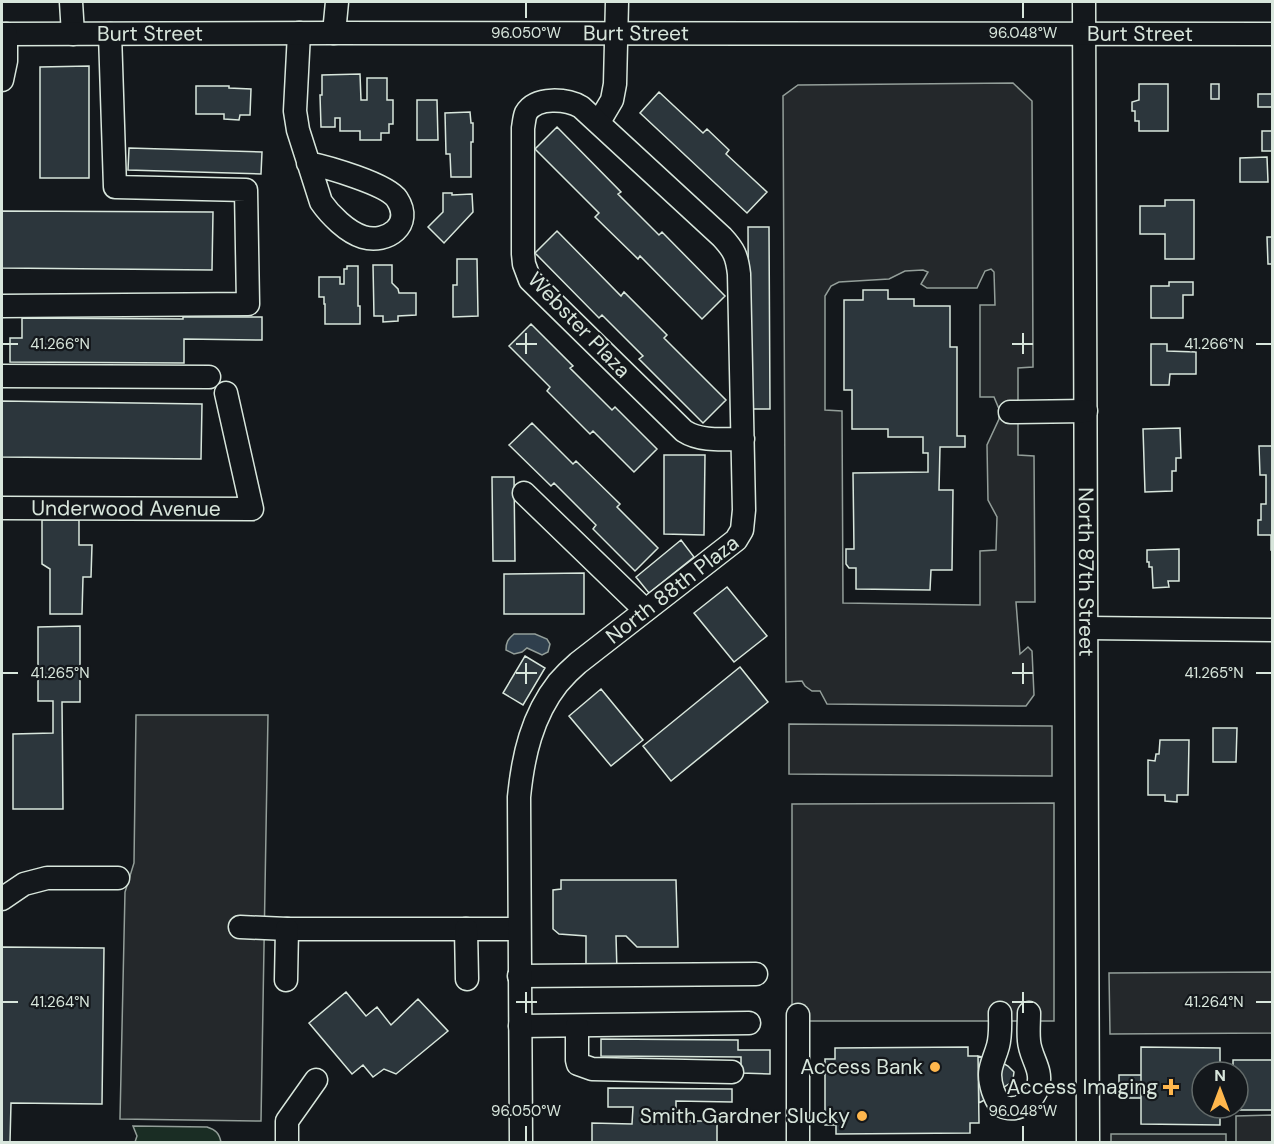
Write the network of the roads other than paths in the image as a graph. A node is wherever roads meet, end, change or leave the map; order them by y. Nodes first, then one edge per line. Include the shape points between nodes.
1 (71, 2) edge
2 (337, 2) edge
3 (617, 2) edge
4 (1084, 2) edge
5 (299, 33) junction
6 (334, 33) junction
7 (617, 33) junction
8 (1084, 33) junction
9 (4, 34) edge
10 (74, 34) junction
11 (110, 34) junction
12 (1272, 34) edge
13 (2, 80) edge
14 (598, 122) junction
15 (308, 163) dead end
16 (2, 306) edge
17 (2, 375) edge
18 (209, 377) dead end
19 (226, 393) dead end
20 (1086, 411) junction
21 (1010, 412) dead end
22 (743, 439) junction
23 (524, 493) dead end
24 (2, 508) edge
25 (645, 610) junction
26 (1087, 628) junction
27 (1272, 630) edge
28 (118, 878) dead end
29 (2, 899) edge
30 (240, 927) dead end
31 (287, 929) junction
32 (466, 929) junction
33 (519, 929) junction
34 (756, 974) dead end
35 (519, 976) junction
36 (467, 979) dead end
37 (286, 980) dead end
38 (1000, 1013) dead end
39 (1029, 1013) dead end
40 (798, 1015) dead end
41 (748, 1023) dead end
42 (520, 1026) junction
43 (578, 1026) junction
44 (732, 1072) dead end
45 (315, 1080) dead end
46 (287, 1143) edge
47 (520, 1143) edge
48 (798, 1143) edge
49 (1088, 1143) edge

1 - 10 street
2 - 6 street
3 - 7 street
4 - 8 street, North 87th Street
5 - 6 street, Burt Street
5 - 11 street, Burt Street
5 - 15 street via 295,111
6 - 7 street, Burt Street
7 - 8 street, Burt Street
7 - 14 street via 614,94
8 - 12 street, Burt Street
8 - 20 street, North 87th Street
9 - 10 street, Burt Street
9 - 13 street via 6,61
10 - 11 street, Burt Street
11 - 16 street via 115,187 246,190 248,304
14 - 22 street, North 88th Plaza via 722,237 737,257
14 - 22 street, Webster Plaza via 572,103 540,103 527,112 523,128 526,273 684,432 700,438
17 - 18 street
19 - 24 street, Underwood Avenue via 252,509
20 - 21 street
20 - 26 street, North 87th Street
22 - 25 street, North 88th Plaza via 744,517 738,537
23 - 25 street
25 - 33 street, North 88th Plaza via 559,681 534,724 519,797
26 - 27 street
26 - 49 street, North 87th Street
28 - 29 street via 47,878 24,884
30 - 31 street
31 - 32 street
31 - 37 street
32 - 33 street
32 - 36 street
33 - 35 street, North 88th Plaza
34 - 35 street
35 - 42 street, North 88th Plaza
38 - 39 street via 1000,1037 992,1061 991,1081 1002,1106 1018,1108 1027,1103 1039,1085 1029,1042
40 - 48 street
41 - 43 street
42 - 43 street
42 - 47 street, North 88th Plaza
43 - 44 street via 578,1064 592,1069
45 - 46 street via 287,1121

